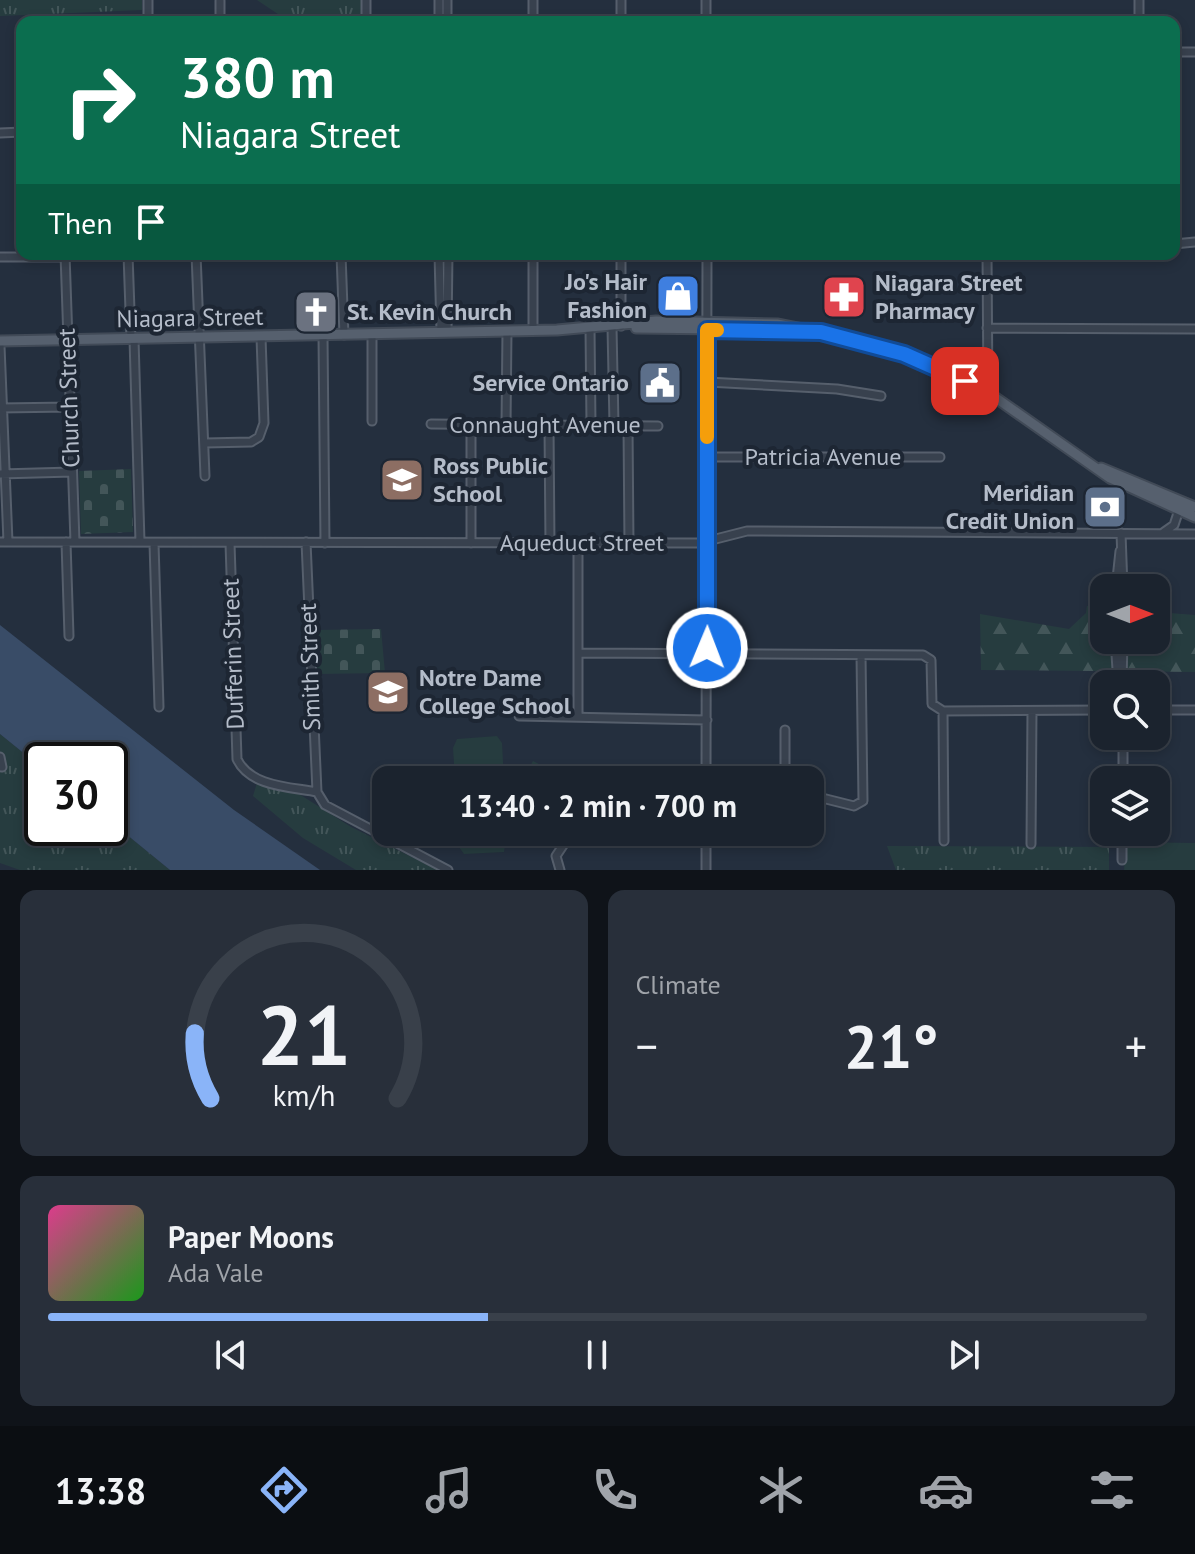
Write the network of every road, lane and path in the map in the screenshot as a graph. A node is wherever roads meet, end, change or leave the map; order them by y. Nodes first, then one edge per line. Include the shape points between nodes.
1 (65, 260) edge
2 (128, 260) edge
3 (196, 260) edge
4 (341, 260) edge
5 (439, 260) edge
6 (448, 260) edge
7 (533, 260) edge
8 (621, 260) edge
9 (707, 260) edge
10 (987, 260) edge
11 (707, 325) junction
12 (617, 327) junction
13 (590, 328) junction
14 (987, 328) junction
15 (1195, 329) edge
16 (533, 330) junction
17 (507, 331) junction
18 (444, 332) junction
19 (344, 335) junction
20 (372, 335) junction
21 (323, 336) junction
22 (261, 337) junction
23 (200, 338) junction
24 (67, 339) junction
25 (132, 339) junction
26 (0, 344) edge
27 (707, 382) junction
28 (988, 393) junction
29 (881, 396) dead end
30 (69, 407) junction
31 (1, 408) edge
32 (372, 421) dead end
33 (431, 424) dead end
34 (506, 425) junction
35 (591, 425) junction
36 (614, 425) junction
37 (471, 426) junction
38 (549, 426) junction
39 (628, 426) junction
40 (658, 426) dead end
41 (205, 443) junction
42 (707, 457) junction
43 (940, 457) dead end
44 (72, 472) junction
45 (2, 474) edge
46 (205, 476) dead end
47 (1180, 506) junction
48 (1195, 507) edge
49 (1195, 517) edge
50 (1121, 533) junction
51 (1162, 533) junction
52 (1195, 534) edge
53 (708, 540) junction
54 (4, 542) edge
55 (70, 542) junction
56 (140, 542) junction
57 (306, 542) junction
58 (154, 543) junction
59 (230, 543) junction
60 (325, 543) junction
61 (471, 543) junction
62 (550, 544) junction
63 (578, 544) junction
64 (629, 544) junction
65 (1121, 549) junction
66 (1116, 574) edge
67 (1122, 574) edge
68 (69, 636) dead end
69 (579, 653) junction
70 (707, 654) junction
71 (861, 655) junction
72 (159, 707) dead end
73 (1090, 710) edge
74 (1170, 710) edge
75 (1195, 710) edge
76 (943, 711) junction
77 (1032, 711) junction
78 (519, 716) dead end
79 (578, 717) junction
80 (707, 720) junction
81 (785, 730) dead end
82 (0, 757) edge
83 (706, 766) edge
84 (785, 766) edge
85 (2, 767) edge
86 (317, 792) junction
87 (824, 798) edge
88 (944, 841) dead end
89 (1031, 844) dead end
90 (563, 846) edge
91 (706, 846) edge
92 (1122, 846) edge
93 (1122, 860) dead end
94 (448, 870) edge
95 (560, 870) edge
96 (706, 870) edge

1 - 24 street, Church Street
2 - 25 street
3 - 23 street
4 - 19 street
5 - 18 street
6 - 18 street
7 - 16 street
8 - 12 street
9 - 11 street
10 - 14 street
11 - 12 main road, Niagara Street
11 - 27 street
11 - 28 main road, Niagara Street via 804,329 904,354
12 - 13 main road, Niagara Street
12 - 36 street
13 - 16 main road, Niagara Street
13 - 35 street
14 - 15 street
14 - 28 street
16 - 17 main road, Niagara Street
17 - 18 main road, Niagara Street
17 - 34 street
18 - 20 main road, Niagara Street
19 - 20 main road, Niagara Street
19 - 21 main road, Niagara Street
20 - 32 street
21 - 22 main road, Niagara Street
21 - 60 street
22 - 23 main road, Niagara Street
22 - 41 street via 264,423 256,440
23 - 25 main road, Niagara Street
23 - 41 street
24 - 25 main road, Niagara Street
24 - 26 main road, Niagara Street
24 - 30 street, Church Street
25 - 56 street
26 - 31 street
27 - 29 street
27 - 42 street
28 - 47 main road, Niagara Street via 1121,484
30 - 31 street
30 - 44 street, Church Street
31 - 45 street
33 - 37 street, Connaught Avenue
34 - 37 street, Connaught Avenue
34 - 38 street, Connaught Avenue
35 - 36 street, Connaught Avenue
35 - 38 street, Connaught Avenue
36 - 39 street, Connaught Avenue
37 - 61 street
38 - 62 street
39 - 40 street, Connaught Avenue
39 - 64 street
41 - 46 street
42 - 43 street, Patricia Avenue
42 - 53 street
44 - 45 street
44 - 55 street, Church Street
45 - 54 street
47 - 48 main road, Niagara Street
47 - 49 main road, Niagara Street
47 - 51 street via 1174,525
50 - 51 street, Aqueduct Street
50 - 53 street, Aqueduct Street via 756,531
50 - 65 street
51 - 52 street, Aqueduct Street
53 - 64 street, Aqueduct Street
53 - 70 street
54 - 55 street, Aqueduct Street
55 - 56 street, Aqueduct Street
55 - 68 street, Church Street
56 - 58 street, Aqueduct Street
57 - 59 street, Aqueduct Street
57 - 60 street, Aqueduct Street
57 - 86 street, Smith Street
58 - 59 street, Aqueduct Street
58 - 72 street
59 - 86 street, Dufferin Street via 240,765 274,785
60 - 61 street, Aqueduct Street
61 - 62 street, Aqueduct Street
62 - 63 street, Aqueduct Street
63 - 64 street, Aqueduct Street
63 - 69 street
65 - 66 street
65 - 67 street
69 - 70 street
69 - 79 street
70 - 71 street
70 - 80 street
71 - 76 street via 923,655 931,660 932,704
71 - 87 street via 863,801 854,806
73 - 77 street
74 - 75 street
76 - 77 street
76 - 88 street
77 - 89 street
78 - 79 street
79 - 80 street
80 - 83 street
81 - 84 street
82 - 85 street
86 - 94 street via 325,805
90 - 95 street via 556,856
91 - 96 street
92 - 93 street

